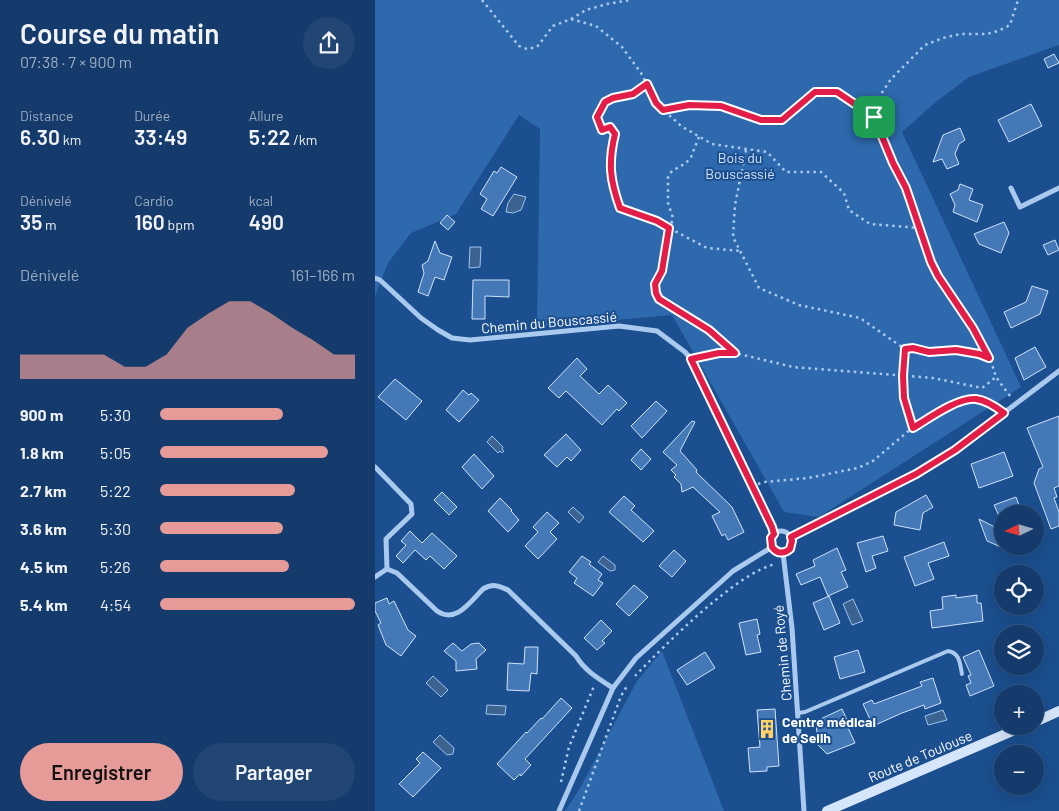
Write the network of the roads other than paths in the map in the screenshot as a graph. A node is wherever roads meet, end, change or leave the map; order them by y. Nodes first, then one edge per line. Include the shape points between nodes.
1 (1011, 188) dead end
2 (1059, 188) edge
3 (375, 278) edge
4 (1059, 371) edge
5 (375, 467) edge
6 (774, 534) junction
7 (791, 537) junction
8 (772, 547) junction
9 (783, 553) junction
10 (387, 569) junction
11 (375, 577) edge
12 (961, 674) dead end
13 (613, 688) junction
14 (1059, 711) edge
15 (798, 712) junction
16 (1044, 718) edge
17 (1003, 735) edge
18 (559, 811) edge
19 (804, 811) edge
20 (827, 811) edge

1 - 2 street via 1020,207
3 - 6 street, Chemin du Bouscassié via 421,318 452,338 470,340 619,326 657,331 691,359
4 - 7 street via 963,445 916,474
5 - 10 street via 411,504 412,514 386,539
6 - 7 street via 783,531
6 - 8 street
7 - 9 street via 790,549
8 - 9 street
8 - 13 street via 733,571 681,616 636,658
9 - 15 street, Chemin de Royé
10 - 11 street
10 - 13 street via 397,573 443,615 457,614 487,586 498,585 508,590 575,656 581,666
12 - 15 lane via 957,655 948,651 805,712
13 - 18 street
14 - 16 main road
15 - 19 street, Chemin de Royé
17 - 20 main road, Route de Toulouse

